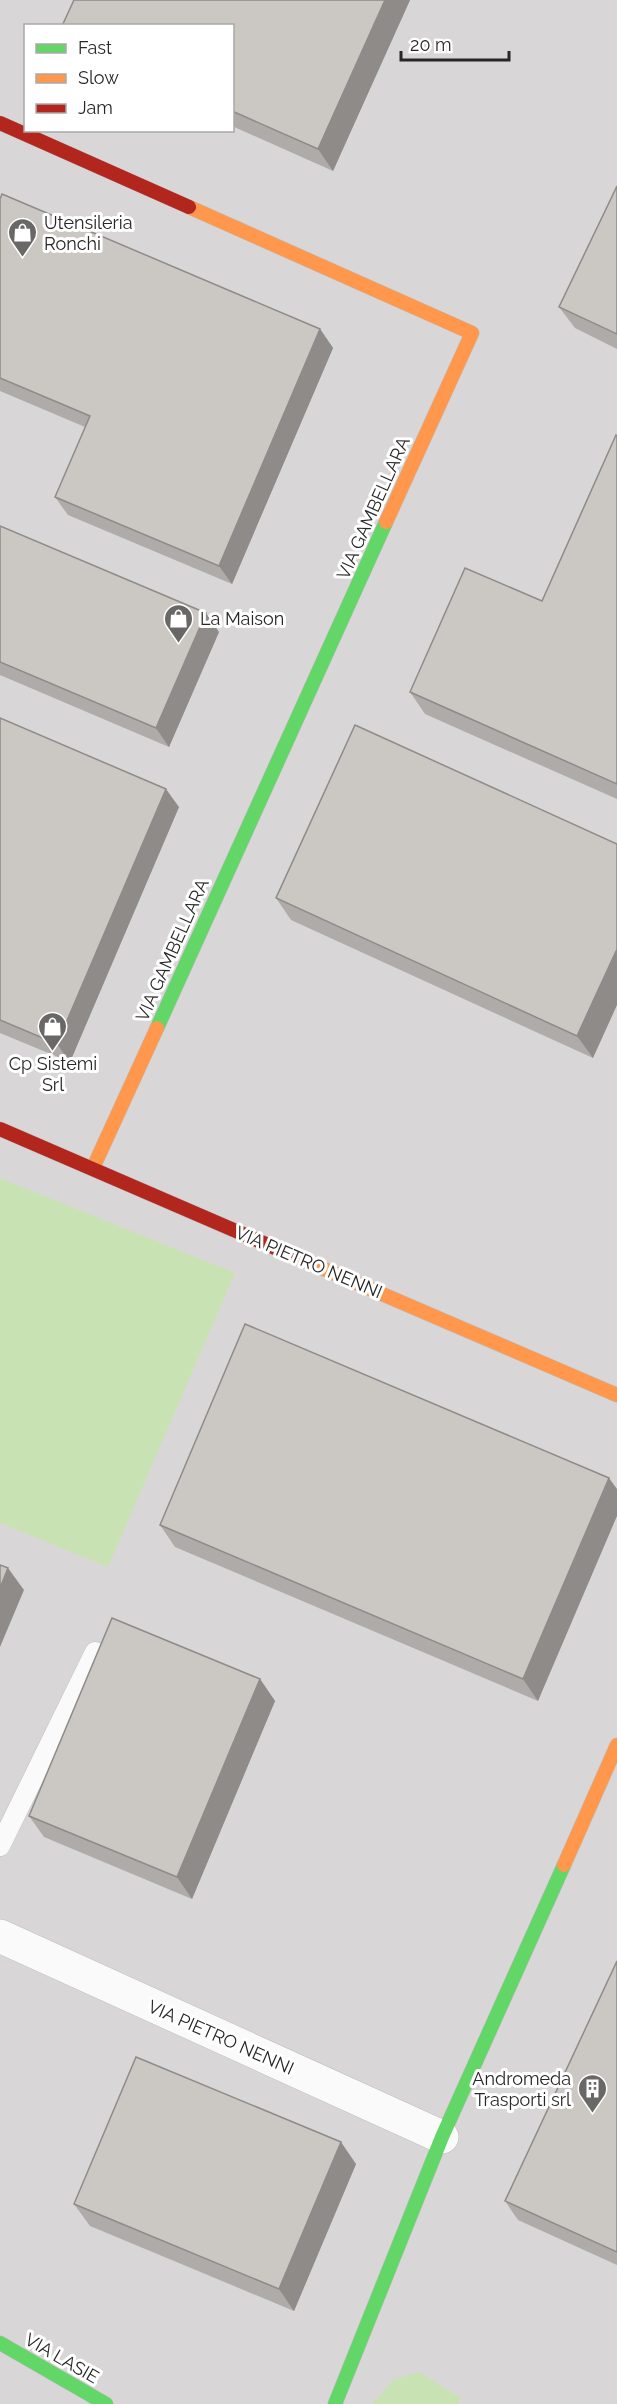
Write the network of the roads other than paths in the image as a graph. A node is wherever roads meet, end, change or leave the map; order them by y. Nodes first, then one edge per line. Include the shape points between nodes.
1 (0, 123) edge
2 (0, 1129) edge
3 (93, 1168) junction
4 (617, 1395) edge
5 (95, 1652) edge
6 (617, 1745) edge
7 (0, 1846) edge
8 (0, 1936) edge
9 (442, 2137) junction
10 (0, 2343) edge
11 (106, 2404) edge
12 (335, 2404) edge

1 - 3 street, VIA GAMBELLARA via 472,333
2 - 3 street, VIA PIETRO NENNI
3 - 4 street, VIA PIETRO NENNI
5 - 7 lane
6 - 9 street
8 - 9 street, VIA PIETRO NENNI
9 - 12 street
10 - 11 street, VIA LASIE

